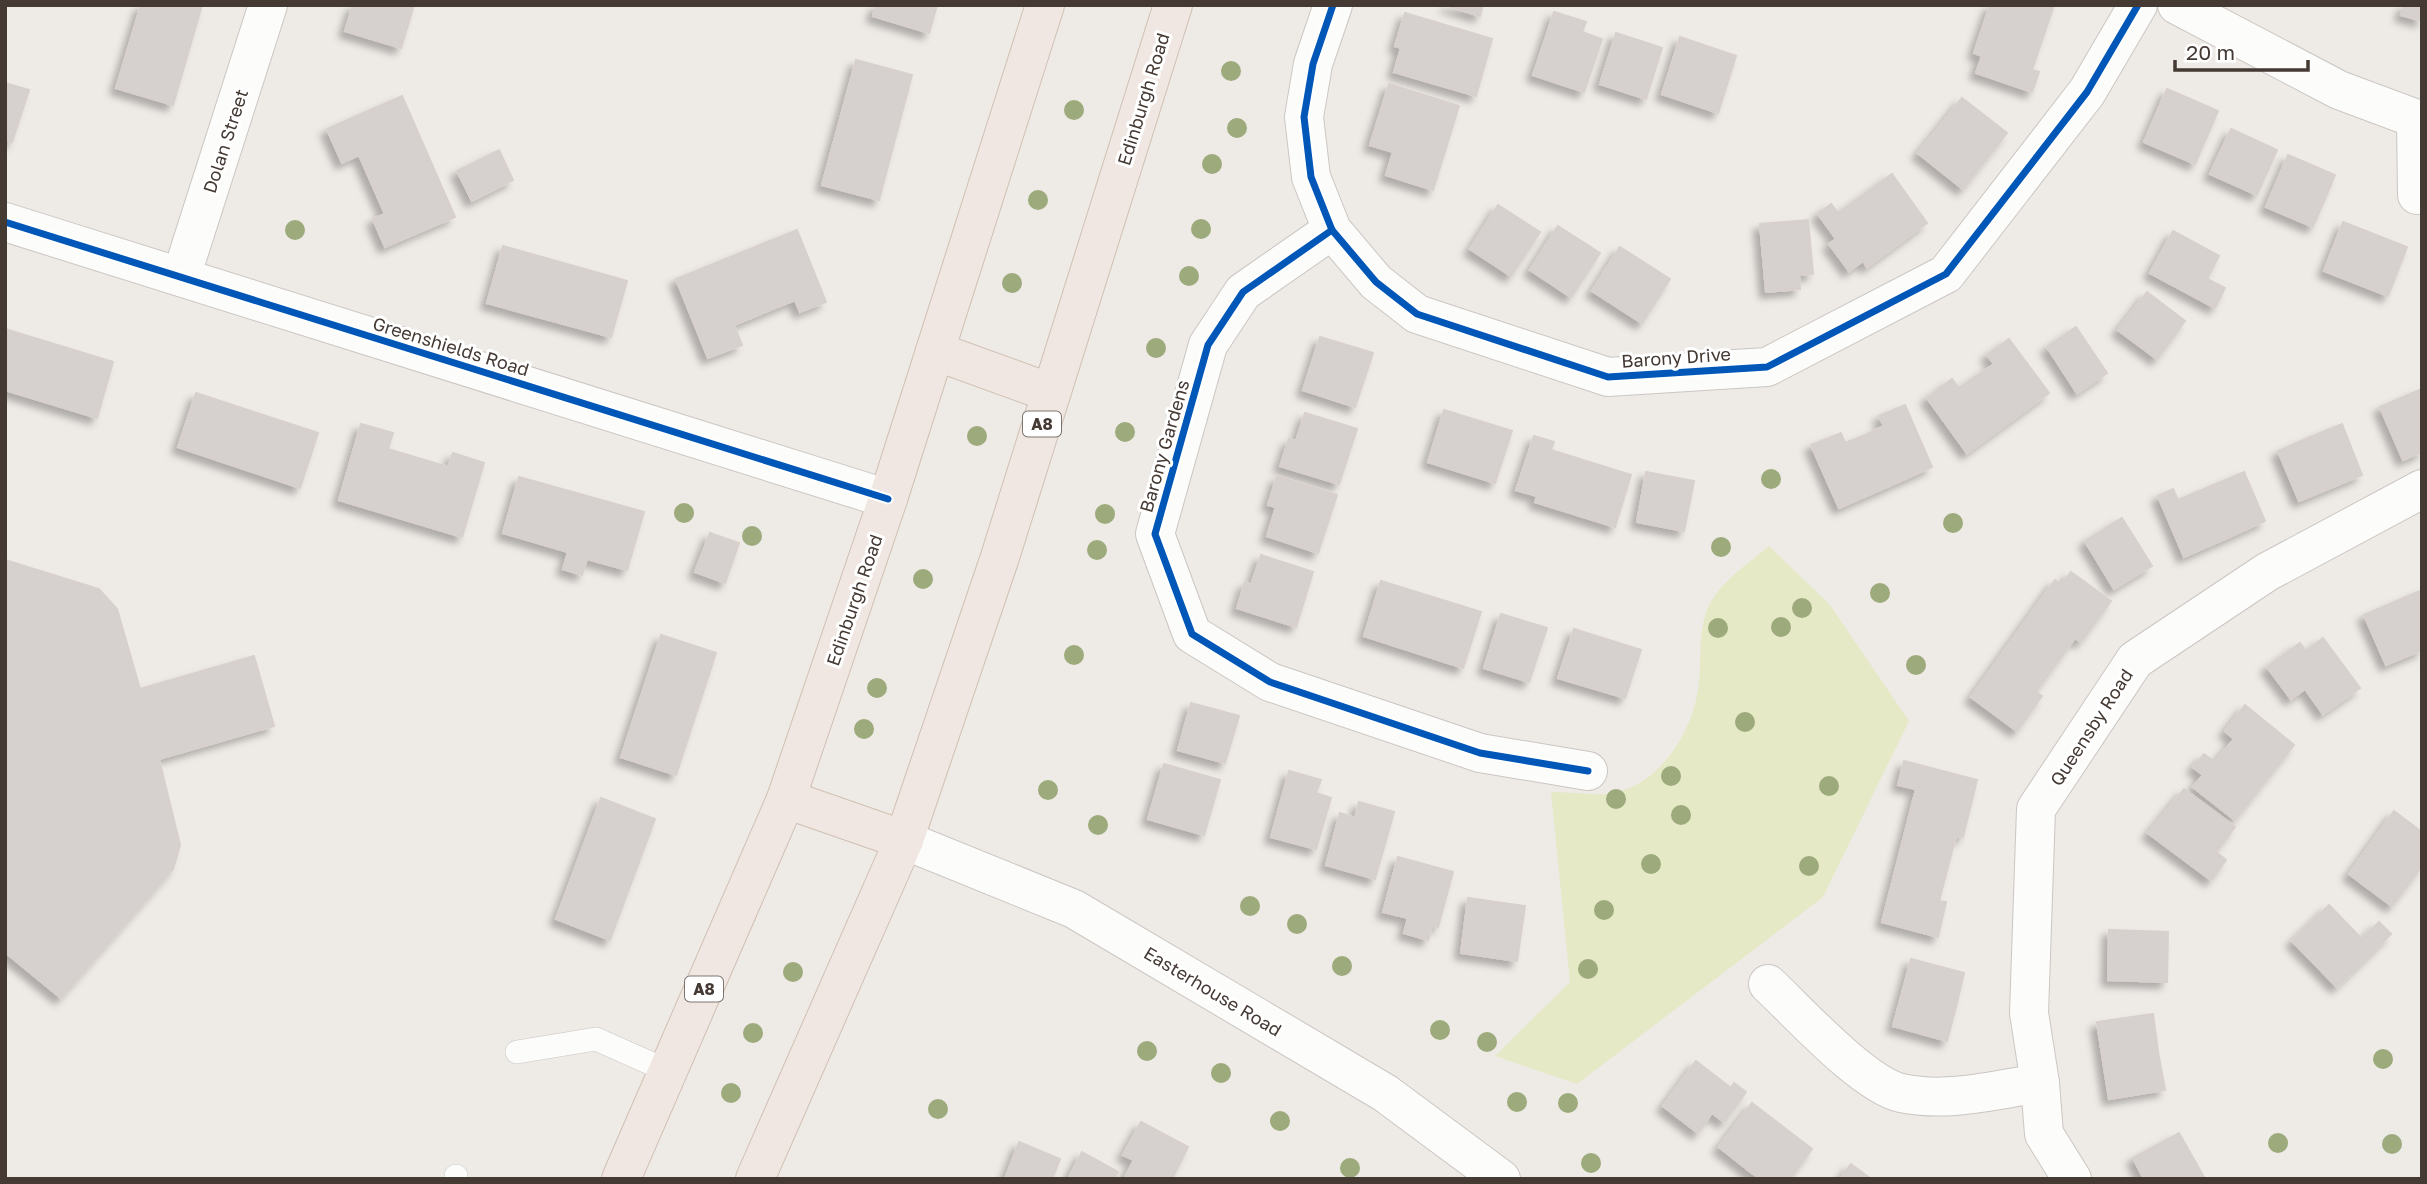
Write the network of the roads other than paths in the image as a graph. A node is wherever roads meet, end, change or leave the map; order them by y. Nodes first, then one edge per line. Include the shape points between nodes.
1 (268, 5) edge
2 (1045, 5) edge
3 (1173, 5) edge
4 (1333, 5) edge
5 (2138, 5) edge
6 (2177, 5) edge
7 (2419, 121) edge
8 (2417, 195) dead end
9 (5, 222) edge
10 (1332, 230) junction
11 (181, 277) junction
12 (935, 351) junction
13 (1051, 393) junction
14 (2422, 489) edge
15 (888, 499) junction
16 (1588, 771) dead end
17 (786, 799) junction
18 (904, 840) junction
19 (1768, 984) dead end
20 (517, 1052) dead end
21 (668, 1071) junction
22 (2040, 1083) junction
23 (621, 1179) edge
24 (755, 1179) edge
25 (1501, 1179) edge
26 (2072, 1179) edge

1 - 11 street, Dolan Street
2 - 12 main road, Edinburgh Road / A8
3 - 13 main road, Edinburgh Road / A8
4 - 10 street, Barony Drive via 1313,64 1304,117 1311,177
5 - 10 street, Barony Drive via 2087,92 1947,274 1767,367 1608,377 1418,314 1376,282
6 - 7 street via 2339,90
7 - 8 street
9 - 11 street, Greenshields Road
10 - 16 street, Barony Gardens via 1243,292 1208,345 1155,534 1192,634 1270,682 1480,753
11 - 15 street, Greenshields Road
12 - 13 main road
12 - 15 main road, Edinburgh Road / A8
13 - 18 main road, Edinburgh Road / A8
14 - 22 street, Queensby Road via 2267,572 2135,660 2036,809 2029,1013
15 - 17 main road, Edinburgh Road / A8
17 - 18 main road
17 - 21 main road, Edinburgh Road / A8
18 - 24 main road, Edinburgh Road / A8
18 - 25 street, Easterhouse Road via 1074,909 1385,1093
19 - 22 street via 1861,1070 1899,1092 1952,1097
20 - 21 lane via 596,1039
21 - 23 main road, Edinburgh Road / A8
22 - 26 street, Queensby Road via 2043,1134

